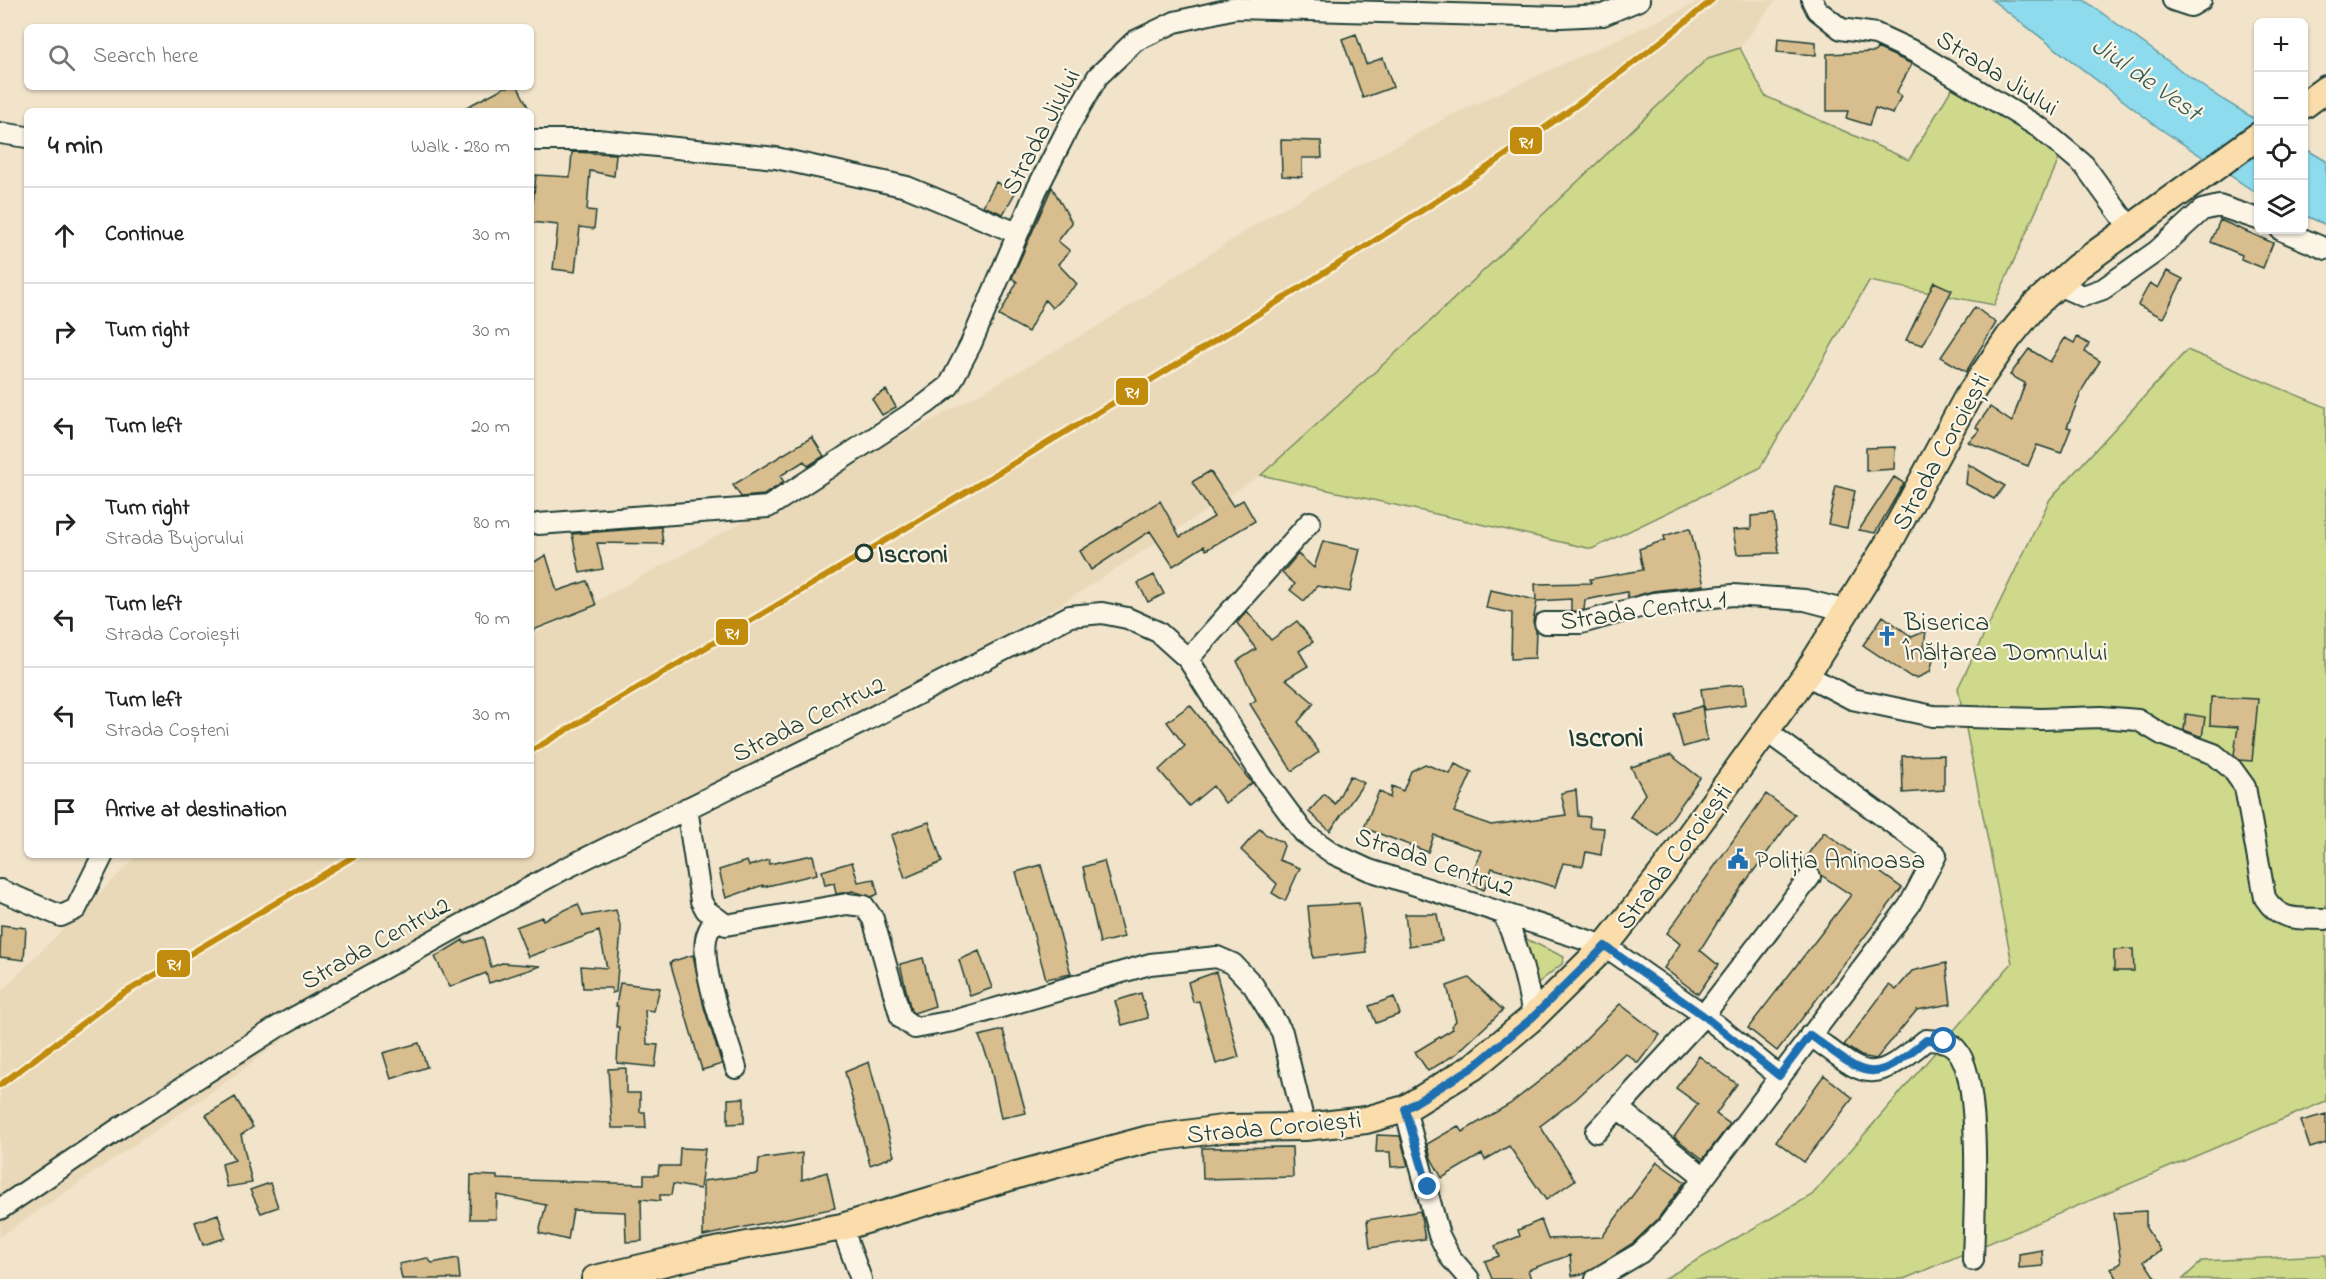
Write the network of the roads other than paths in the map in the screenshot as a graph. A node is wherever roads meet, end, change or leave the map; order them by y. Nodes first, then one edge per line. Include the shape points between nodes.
1 (1639, 0) edge
2 (1812, 0) edge
3 (2173, 0) edge
4 (2201, 0) edge
5 (2326, 89) edge
6 (2308, 102) edge
7 (0, 133) edge
8 (24, 137) edge
9 (534, 140) edge
10 (2254, 140) edge
11 (2254, 217) edge
12 (2130, 228) junction
13 (1017, 233) junction
14 (2291, 234) edge
15 (2326, 249) edge
16 (2056, 284) junction
17 (1310, 522) dead end
18 (534, 527) edge
19 (1847, 611) junction
20 (1545, 623) dead end
21 (1188, 659) junction
22 (1806, 675) junction
23 (1766, 731) junction
24 (687, 808) junction
25 (102, 858) edge
26 (1810, 877) dead end
27 (0, 890) edge
28 (1503, 913) junction
29 (716, 918) junction
30 (2326, 919) edge
31 (1605, 946) junction
32 (1704, 1016) junction
33 (1533, 1017) junction
34 (1810, 1035) junction
35 (736, 1068) dead end
36 (1779, 1076) junction
37 (1618, 1108) junction
38 (1405, 1109) junction
39 (1305, 1127) junction
40 (1596, 1132) dead end
41 (1704, 1177) junction
42 (0, 1209) edge
43 (842, 1227) junction
44 (1973, 1260) dead end
45 (595, 1279) edge
46 (861, 1279) edge
47 (1469, 1279) edge
48 (1596, 1279) edge

1 - 13 street, Strada Jiului via 1603,15 1561,17 1235,8 1174,22 1135,41 1098,76
2 - 12 street, Strada Jiului via 1817,10 1841,28 1876,34 1917,53 2040,128 2084,165
3 - 4 street via 2190,6
5 - 6 main road
7 - 8 street
9 - 13 street, Strada Jiului via 597,140 776,158 907,187
10 - 12 main road
11 - 16 street via 2219,206 2202,210 2157,251 2103,289 2083,296
12 - 16 main road
13 - 18 street, Strada Jiului via 949,386 768,507
14 - 15 street
16 - 19 main road, Strada Coroiești via 2009,337 1962,407
17 - 21 street
19 - 20 street, Strada Centru 1 via 1805,600 1699,596 1654,603 1581,623
19 - 22 main road, Strada Coroiești
21 - 24 street, Strada Centru2 via 1158,632 1128,618 1102,613 1070,616
21 - 28 street, Strada Centru2 via 1264,779 1304,833 1334,854 1369,870
22 - 23 main road, Strada Coroiești
22 - 30 street via 1852,699 1933,716 2138,720 2163,735 2214,754 2245,787 2265,898 2273,910 2286,917
23 - 31 main road, Strada Coroiești
23 - 34 street via 1936,855 1909,906
24 - 29 street via 701,901
24 - 42 street, Strada Centru2 via 552,876 279,1026
25 - 27 street via 76,909 61,916
26 - 32 street
28 - 31 street, Strada Centru2
28 - 33 street via 1527,980
29 - 35 street via 706,937 706,954
29 - 39 street via 726,926 847,904 864,906 873,920 901,1018 915,1028 953,1021 1150,964 1217,957 1233,964 1253,986 1282,1032
31 - 32 street, Strada Centru2
31 - 33 main road, Strada Coroiești
32 - 36 street, Strada Centru2
32 - 37 street
33 - 38 main road, Strada Coroiești via 1473,1067
34 - 36 street
34 - 44 street via 1852,1067 1874,1072 1906,1057 1926,1040 1944,1041 1956,1048 1966,1063 1970,1093 1975,1167
36 - 41 street
37 - 40 street
37 - 41 street
38 - 39 main road, Strada Coroiești via 1366,1120
38 - 47 street via 1439,1235 1450,1257
39 - 43 main road, Strada Coroiești via 1229,1128 1149,1139
41 - 48 street via 1666,1228 1640,1254
43 - 45 main road, Strada Coroiești
43 - 46 street

